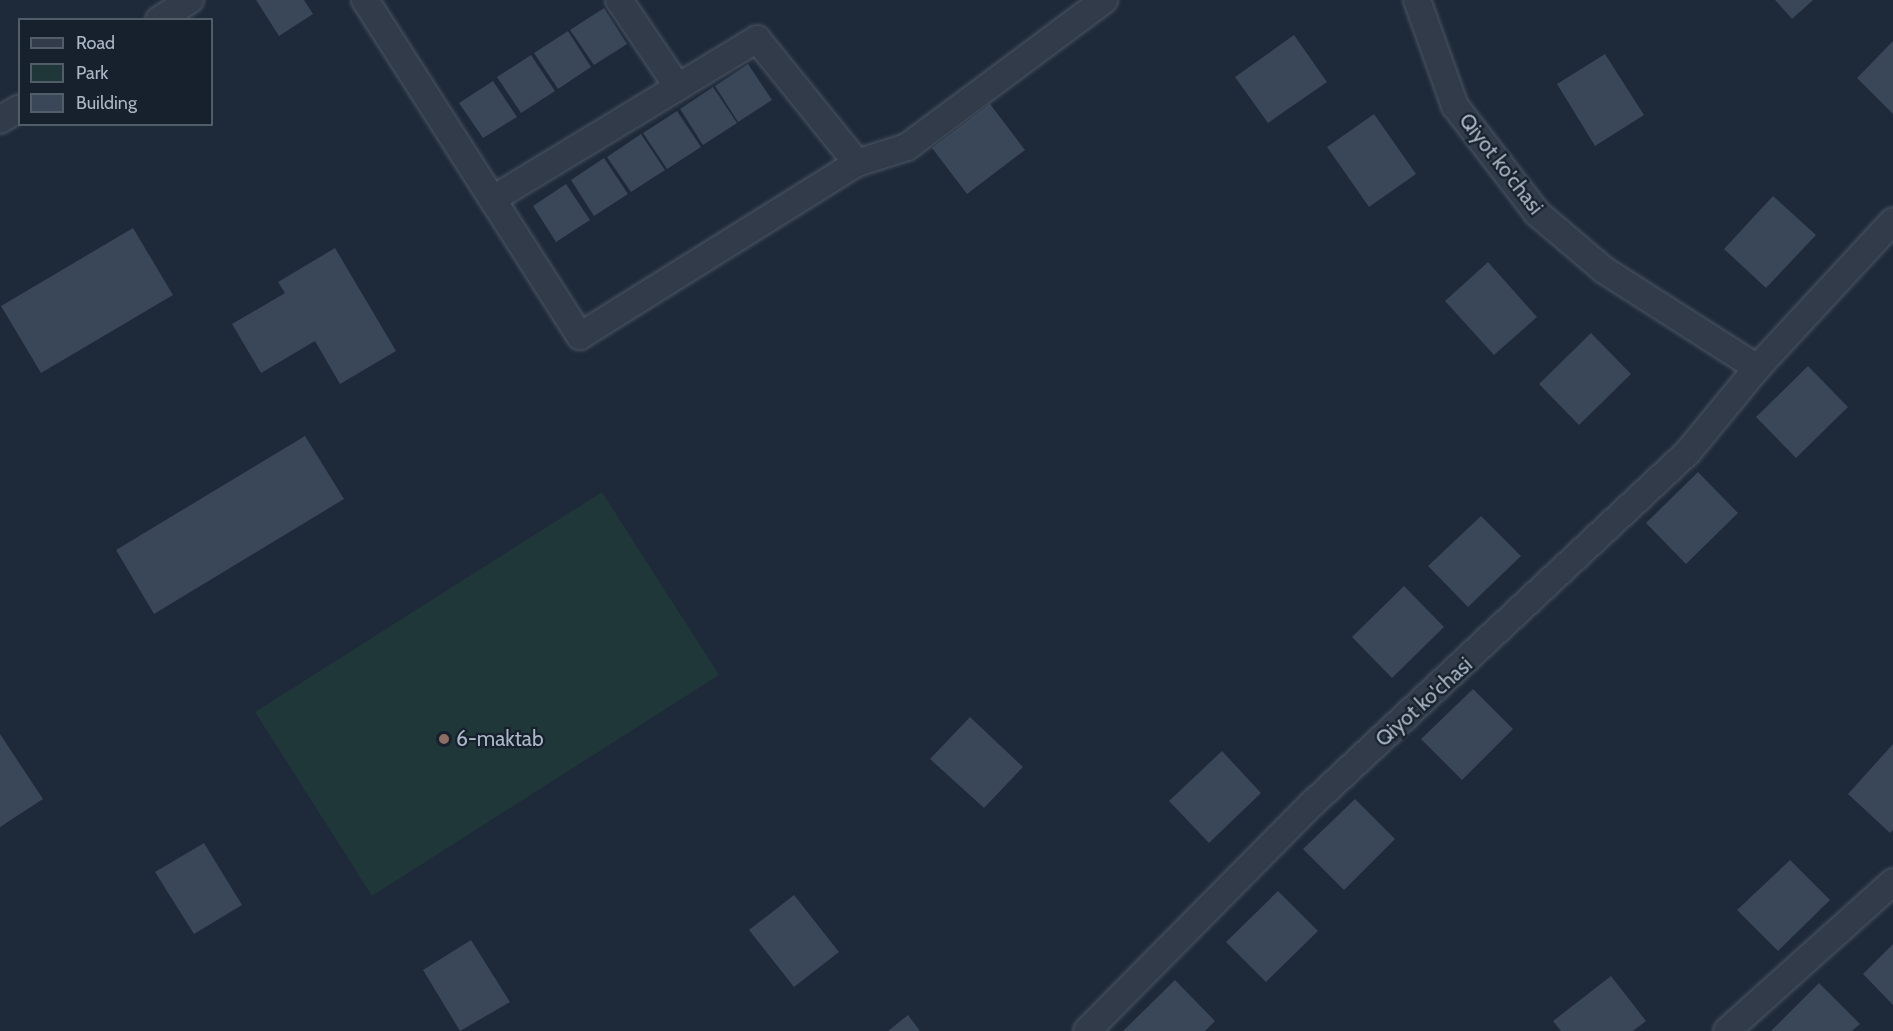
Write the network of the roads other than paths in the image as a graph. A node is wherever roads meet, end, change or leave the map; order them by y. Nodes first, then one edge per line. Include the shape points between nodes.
1 (190, 0) edge
2 (365, 0) edge
3 (619, 0) edge
4 (1104, 0) edge
5 (1417, 0) edge
6 (162, 18) edge
7 (678, 87) junction
8 (18, 109) edge
9 (0, 120) edge
10 (857, 163) junction
11 (493, 199) junction
12 (1893, 221) edge
13 (1757, 368) junction
14 (1893, 882) edge
15 (1086, 1031) edge
16 (1727, 1031) edge

1 - 6 street
2 - 11 street
3 - 7 street
4 - 10 street via 907,147
5 - 13 street, Qiyot ko'chasi via 1455,106 1537,213 1604,270
7 - 10 street via 757,39
7 - 11 street
8 - 9 street
10 - 11 street via 580,336
12 - 13 street, Qiyot ko'chasi
13 - 15 street, Qiyot ko'chasi via 1688,452 1314,802
14 - 16 street

